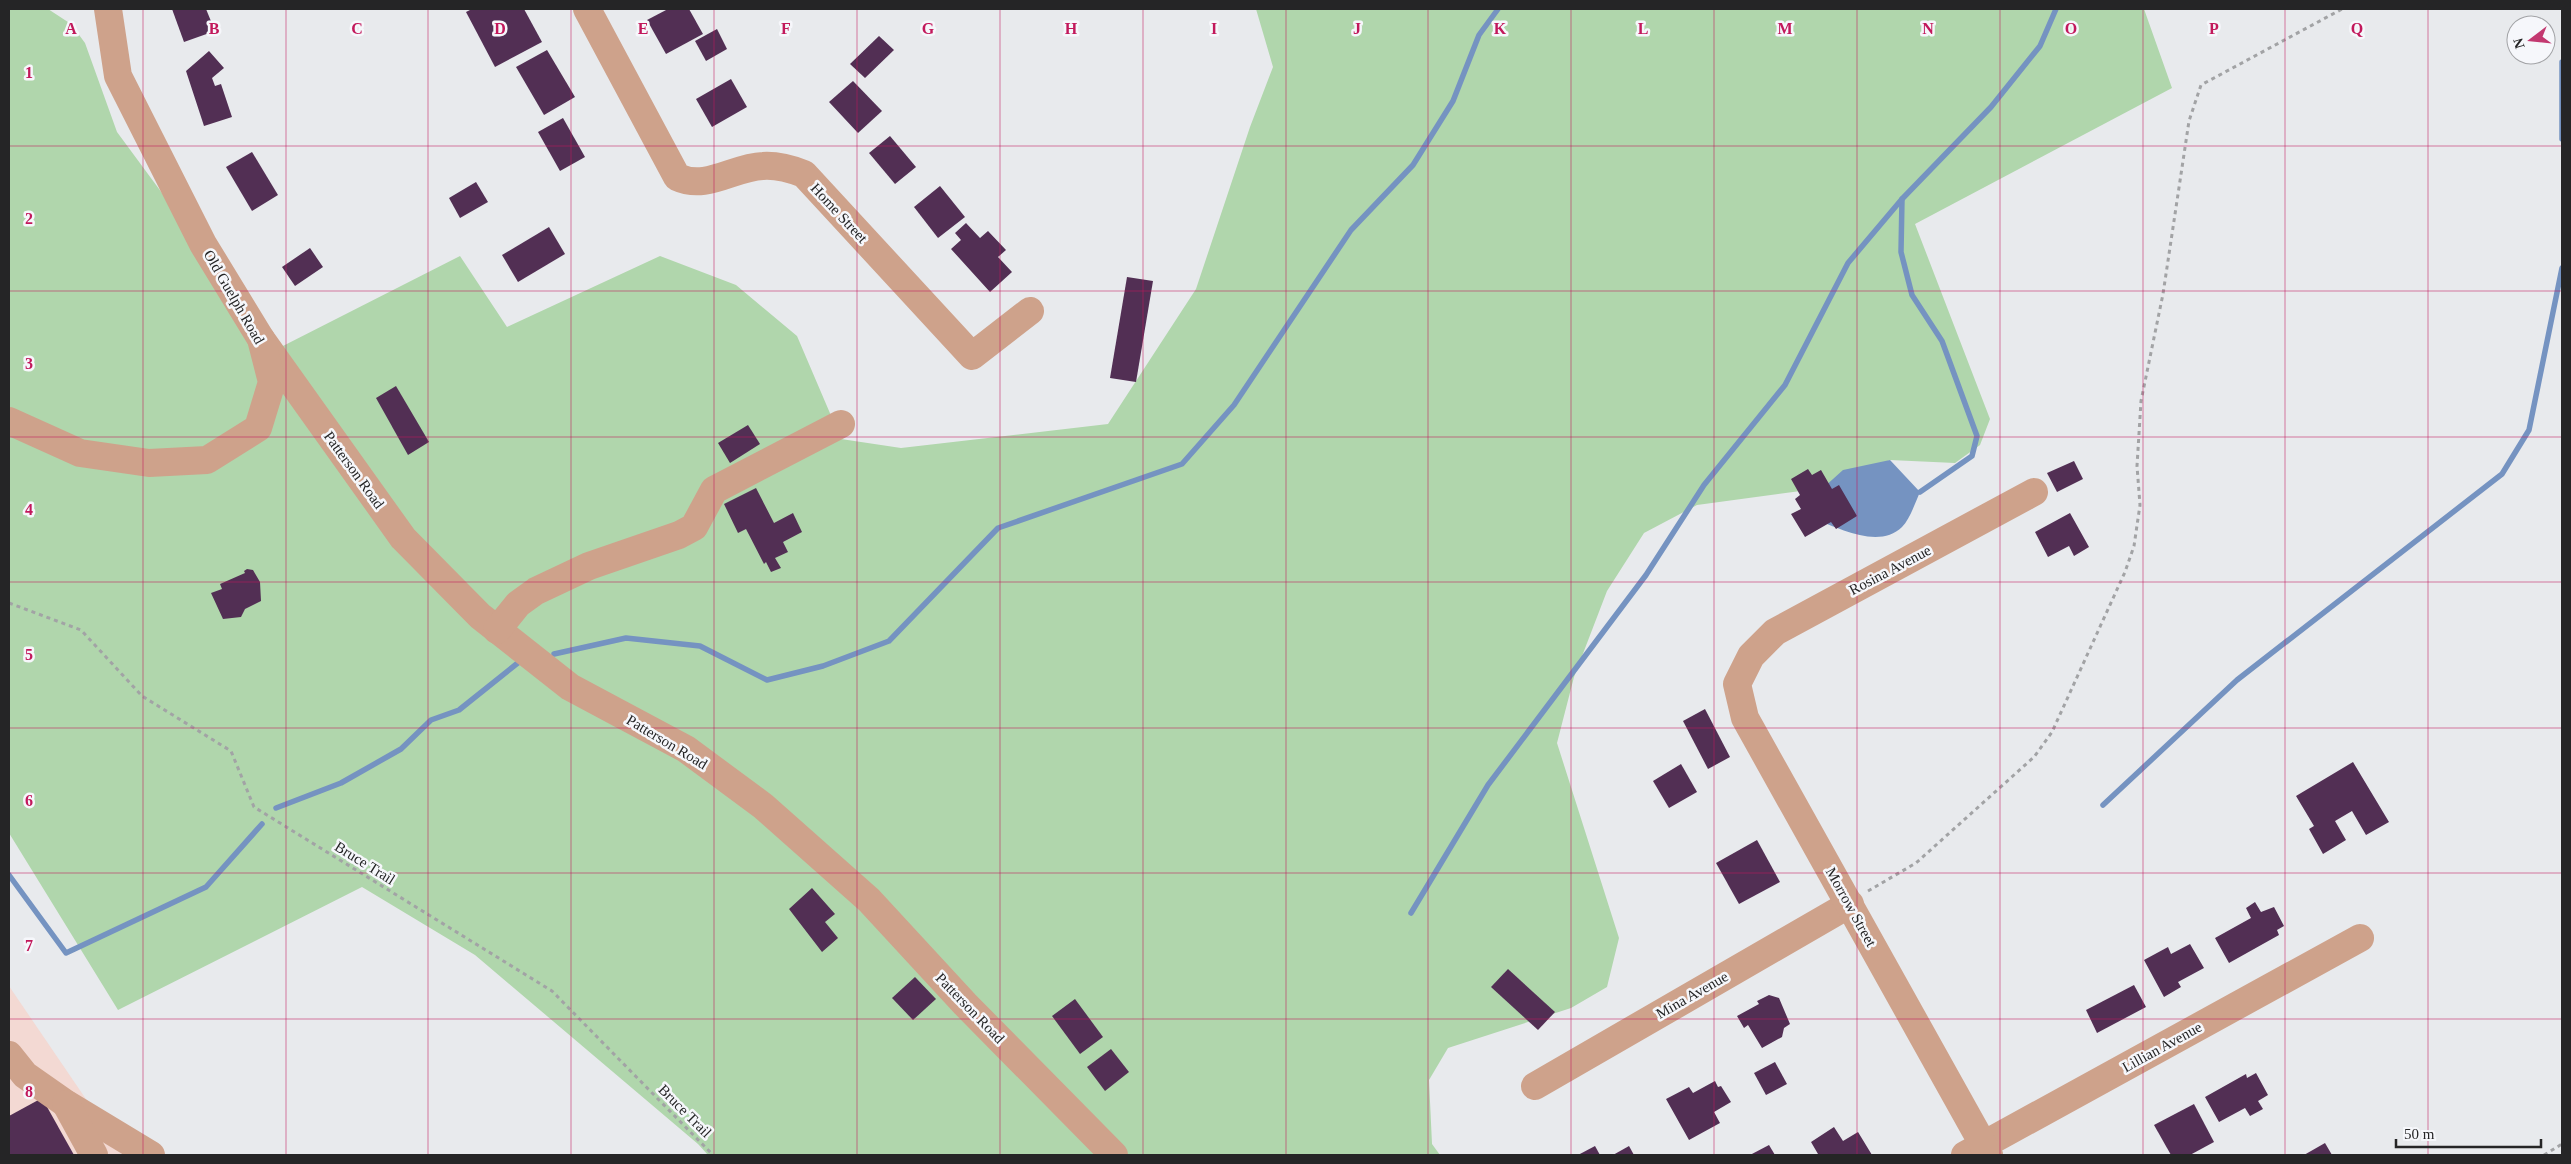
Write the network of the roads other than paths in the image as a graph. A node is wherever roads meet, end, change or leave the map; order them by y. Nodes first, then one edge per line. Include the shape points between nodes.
1 (108, 9) edge
2 (587, 9) edge
3 (1030, 311) dead end
4 (261, 339) junction
5 (9, 421) edge
6 (841, 424) dead end
7 (2034, 492) dead end
8 (497, 630) junction
9 (1751, 656) joint
10 (1850, 904) junction
11 (2360, 938) dead end
12 (9, 1055) edge
13 (1536, 1086) dead end
14 (65, 1103) junction
15 (1979, 1152) edge
16 (94, 1155) edge
17 (151, 1155) edge
18 (1114, 1155) edge

1 - 4 street, Old Guelph Road via 118,76 203,244
2 - 3 street, Home Street via 677,177 688,182 708,181 762,166 785,167 804,174 972,356
4 - 5 street, Old Guelph Road via 272,382 258,428 207,460 149,462 80,453
4 - 8 street, Patterson Road via 403,538
6 - 8 street via 714,490 694,527 589,566 536,591 518,604
7 - 9 street, Rosina Avenue via 1775,632
8 - 18 street, Patterson Road via 570,686 686,749 763,806 869,900 965,1004
9 - 10 street, Morrow Street via 1737,684 1745,718
10 - 13 street, Mina Avenue
10 - 15 street, Morrow Street
11 - 15 street, Lillian Avenue
12 - 14 street via 25,1075
14 - 16 street
14 - 17 street

